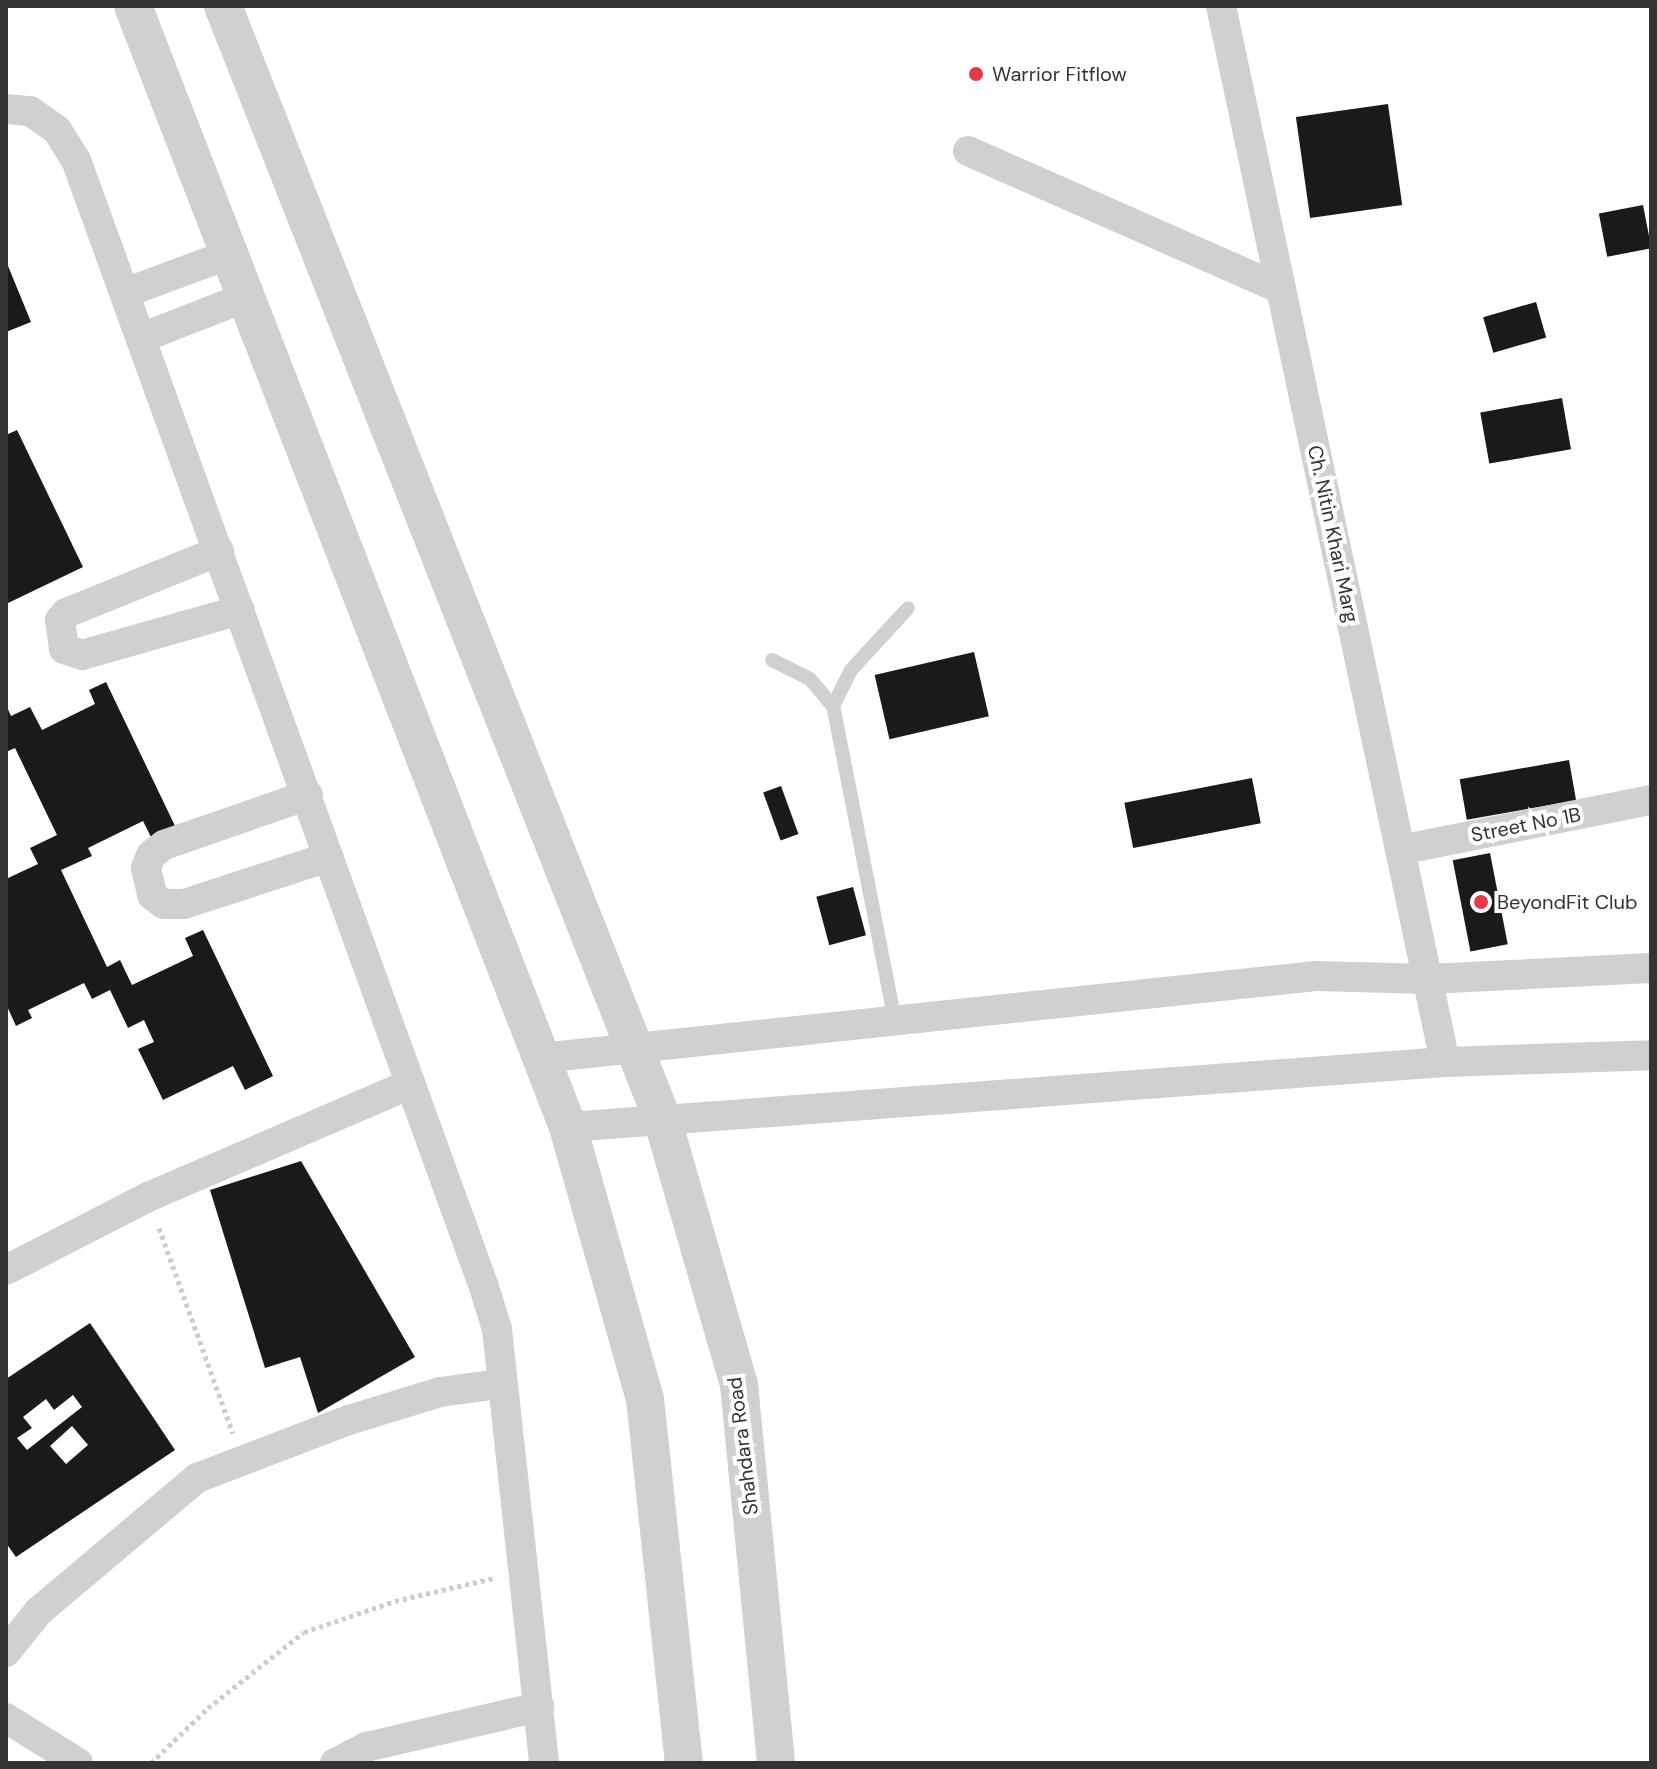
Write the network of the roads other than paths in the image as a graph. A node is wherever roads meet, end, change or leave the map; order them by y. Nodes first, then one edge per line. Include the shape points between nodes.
1 (133, 6) edge
2 (223, 6) edge
3 (1221, 6) edge
4 (6, 109) edge
5 (968, 151) dead end
6 (230, 254) junction
7 (1281, 289) junction
8 (125, 293) junction
9 (246, 297) junction
10 (141, 338) junction
11 (219, 551) junction
12 (908, 608) dead end
13 (240, 610) junction
14 (772, 660) dead end
15 (833, 706) junction
16 (308, 795) junction
17 (1651, 800) edge
18 (1400, 850) junction
19 (329, 857) junction
20 (1651, 968) edge
21 (1428, 979) junction
22 (895, 1022) junction
23 (633, 1048) junction
24 (1651, 1055) edge
25 (541, 1058) junction
26 (1445, 1062) junction
27 (411, 1084) junction
28 (662, 1118) junction
29 (568, 1127) junction
30 (6, 1270) edge
31 (500, 1384) junction
32 (6, 1652) edge
33 (539, 1707) junction
34 (6, 1718) edge
35 (78, 1763) edge
36 (335, 1763) edge
37 (544, 1763) edge
38 (684, 1763) edge
39 (776, 1763) edge

1 - 6 street
2 - 23 street, Shahdara Road
3 - 7 street, Ch. Nitin Khari Marg
4 - 8 street via 30,111 57,130 76,160
5 - 7 street
6 - 8 street
6 - 9 street
7 - 18 street, Ch. Nitin Khari Marg
8 - 10 street
9 - 10 street
9 - 25 street
10 - 11 street
11 - 13 street
11 - 13 street via 66,613 60,620 64,649 82,655
12 - 15 lane via 851,670
13 - 16 street
14 - 15 lane via 810,679
15 - 22 lane
16 - 19 street
16 - 19 street via 164,845 151,855 146,868 152,895 164,904 184,904
17 - 18 street, Street No 1B
18 - 21 street, Ch. Nitin Khari Marg
19 - 27 street
20 - 21 street
21 - 22 street via 1316,976
21 - 26 street, Ch. Nitin Khari Marg
22 - 23 street
23 - 25 street
23 - 28 street, Shahdara Road
24 - 26 street
25 - 29 street
26 - 28 street
27 - 30 street via 148,1197
27 - 31 street via 497,1329
28 - 29 street
28 - 39 street, Shahdara Road via 739,1385
29 - 38 street via 645,1399
31 - 32 street via 440,1392 349,1420 197,1478 39,1611
31 - 33 street
33 - 36 street via 366,1747
33 - 37 street
34 - 35 street

